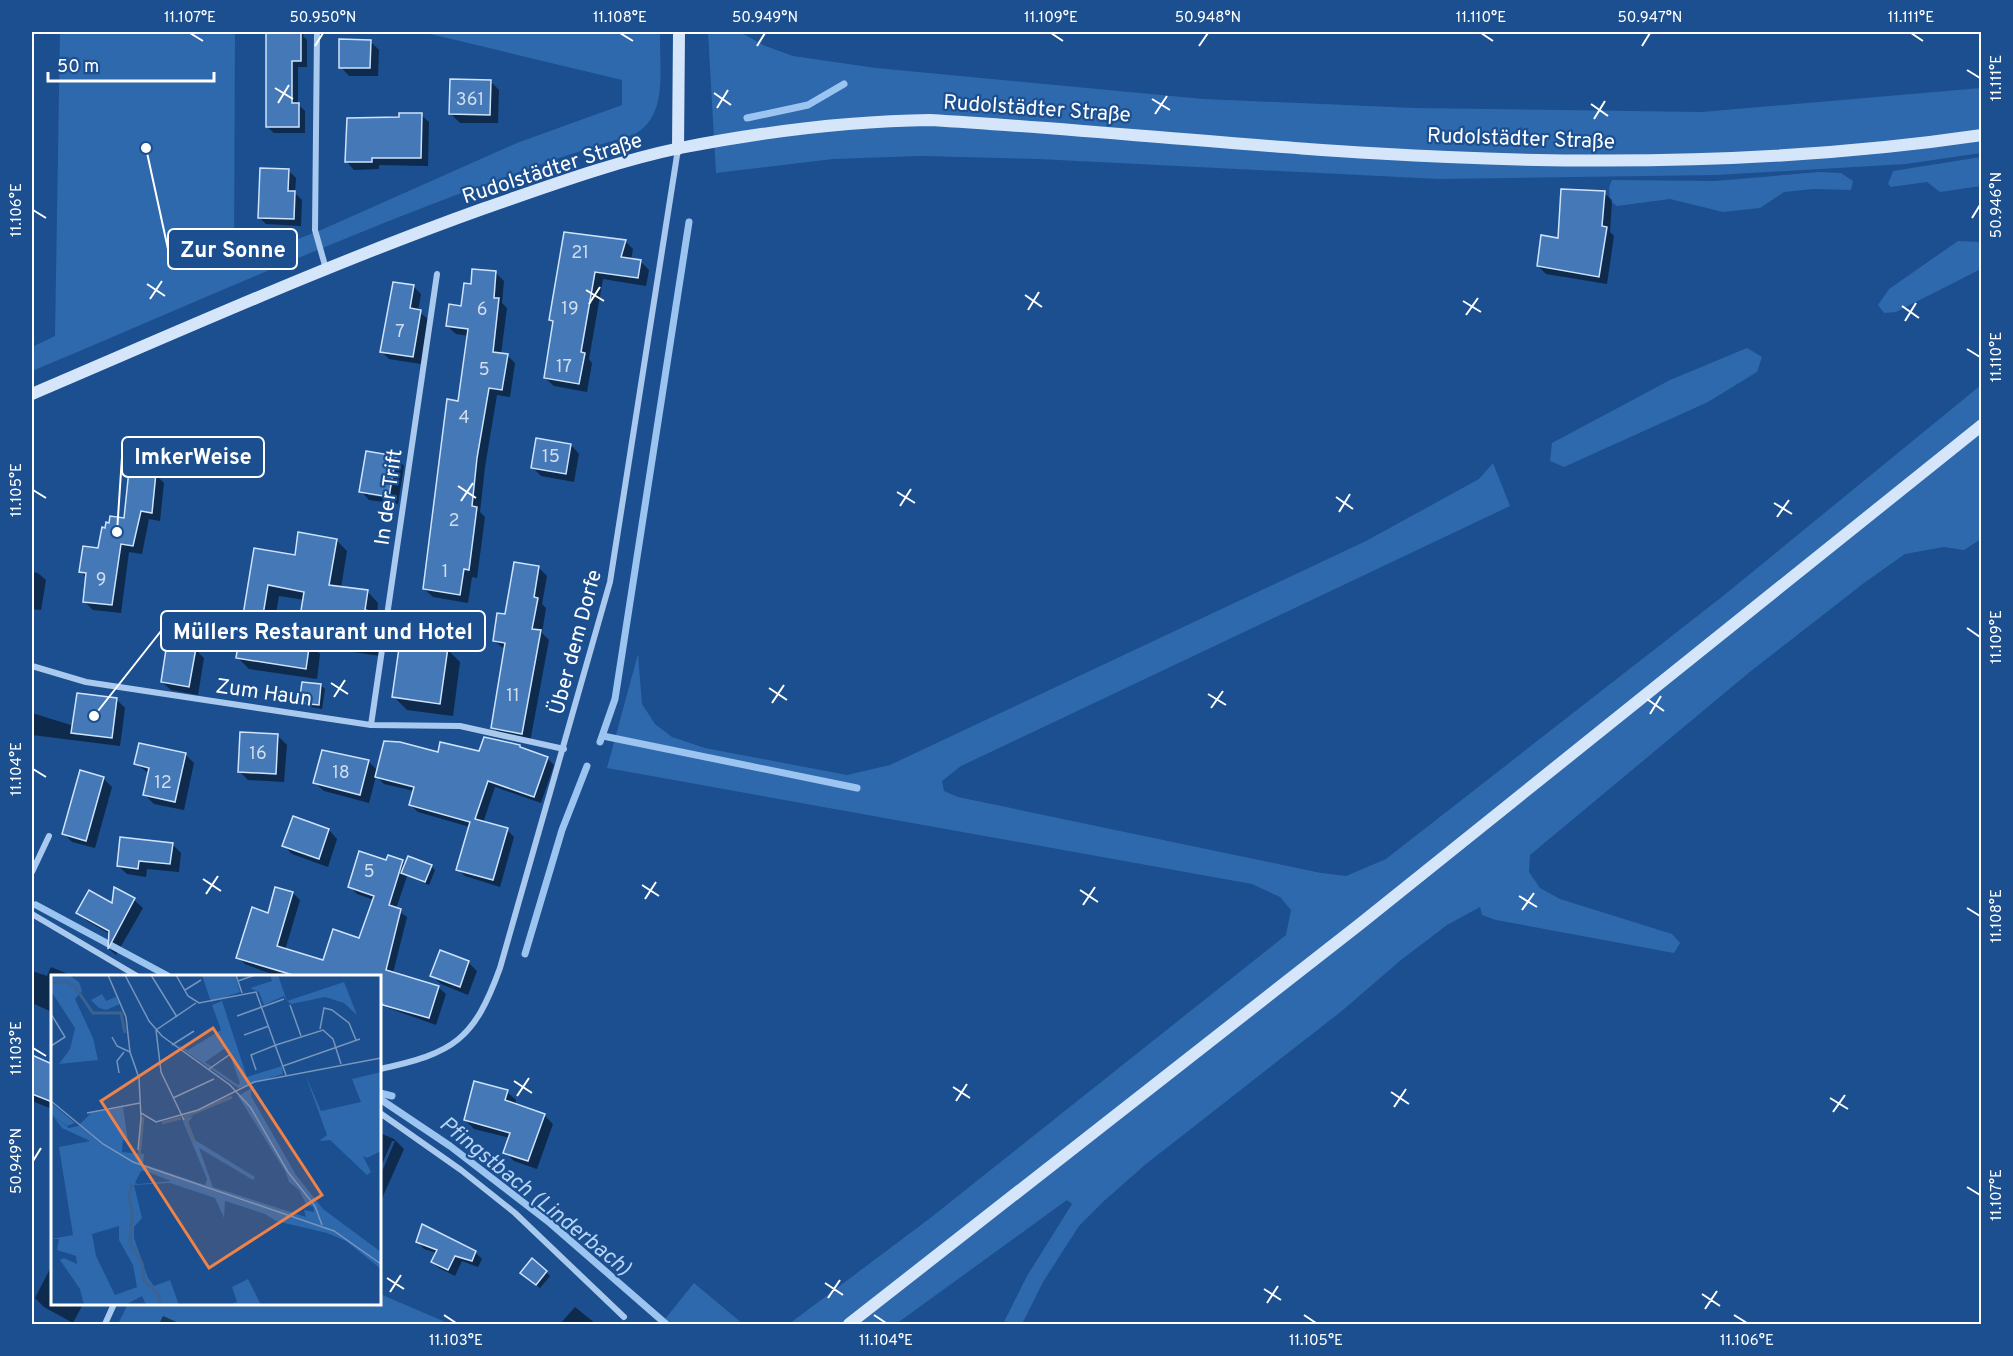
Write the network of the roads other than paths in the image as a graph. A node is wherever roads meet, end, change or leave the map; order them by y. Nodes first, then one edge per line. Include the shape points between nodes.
1 (317, 32) edge
2 (679, 32) edge
3 (1982, 135) edge
4 (678, 149) junction
5 (326, 269) junction
6 (437, 274) dead end
7 (32, 393) edge
8 (1982, 425) edge
9 (32, 666) edge
10 (371, 725) junction
11 (564, 749) junction
12 (50, 837) dead end
13 (32, 872) edge
14 (32, 914) edge
15 (135, 975) edge
16 (381, 1069) edge
17 (381, 1114) edge
18 (114, 1305) edge
19 (624, 1317) dead end
20 (105, 1324) edge
21 (849, 1324) edge

1 - 5 street via 315,230
2 - 4 street
3 - 4 street, Rudolstädter Straße via 1798,156 1636,161 1447,157 930,120 804,128
4 - 5 street, Rudolstädter Straße via 579,175
4 - 11 street, Über dem Dorfe via 610,582
5 - 7 street, Rudolstädter Straße
6 - 10 street, In der Trift
8 - 21 street via 1378,909
9 - 10 street, Zum Haun via 86,682
10 - 11 street, Zum Haun via 460,726
11 - 16 street, Über dem Dorfe via 500,968 475,1025 455,1044 434,1054
12 - 13 street
14 - 15 street
17 - 19 street via 515,1213
18 - 20 street

